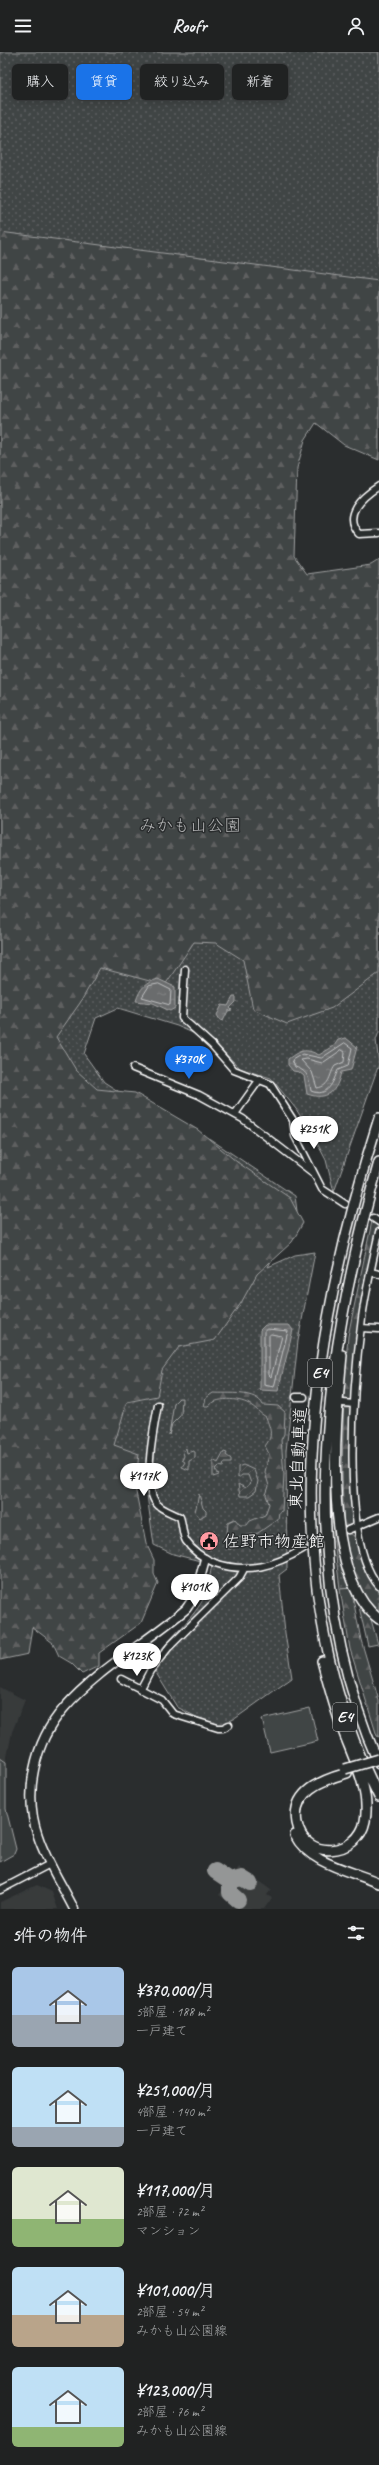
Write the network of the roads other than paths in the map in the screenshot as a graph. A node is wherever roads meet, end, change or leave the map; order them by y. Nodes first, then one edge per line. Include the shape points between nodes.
1 (379, 486) edge
2 (379, 533) edge
3 (185, 970) dead end
4 (133, 1068) dead end
5 (260, 1080) junction
6 (235, 1114) junction
7 (379, 1118) edge
8 (379, 1162) edge
9 (312, 1172) junction
10 (345, 1204) tunnel mouth
11 (373, 1218) tunnel mouth
12 (379, 1222) edge
13 (379, 1232) edge
14 (370, 1272) junction
15 (379, 1274) edge
16 (342, 1317) junction
17 (361, 1328) junction
18 (379, 1329) edge
19 (296, 1396) dead end
20 (304, 1397) tunnel mouth
21 (343, 1403) dead end
22 (354, 1404) junction
23 (158, 1405) dead end
24 (379, 1517) edge
25 (356, 1526) junction
26 (348, 1530) tunnel mouth
27 (303, 1550) tunnel mouth
28 (204, 1559) junction
29 (244, 1569) junction
30 (379, 1586) edge
31 (379, 1619) edge
32 (323, 1634) junction
33 (121, 1679) dead end
34 (140, 1690) junction
35 (229, 1724) dead end
36 (379, 1759) edge
37 (379, 1764) edge
38 (346, 1771) junction
39 (379, 1797) edge
40 (50, 1864) junction
41 (379, 1883) edge
42 (0, 1890) edge
43 (74, 1909) edge

1 - 2 street via 361,499 353,511 351,523 359,534
3 - 5 street via 182,1018 212,1045 234,1070
4 - 6 street via 199,1094
5 - 6 street
5 - 9 street via 270,1084 293,1120 295,1136 310,1161
6 - 9 street
7 - 32 highway, 東北自動車道 / E4 via 341,1256 328,1316 317,1395 312,1450 311,1517 316,1589
8 - 16 highway, 東北自動車道 / E4
9 - 10 street via 322,1189
11 - 12 street
13 - 14 street
14 - 15 street
14 - 17 street
16 - 31 highway via 337,1425 337,1514 342,1554 348,1575 361,1602
16 - 37 highway, 東北自動車道 / E4 via 326,1451 328,1566 333,1610 346,1672
17 - 18 street
17 - 22 street
19 - 20 street
21 - 22 street
22 - 25 street via 353,1480
23 - 28 street via 150,1454 152,1493 157,1504 180,1517 186,1542
24 - 25 street
25 - 26 street
25 - 30 street via 368,1566
27 - 29 street via 273,1564
28 - 29 street
28 - 40 main road via 195,1596 186,1609 84,1689 54,1721 35,1762 31,1786 32,1810 38,1836
29 - 34 street via 240,1578 161,1655
32 - 38 highway via 321,1654 326,1678 366,1803 362,1831 352,1844 338,1850 320,1849 309,1844 300,1834 297,1821 299,1802 316,1784
32 - 39 highway, 東北自動車道 / E4 via 347,1724
33 - 34 street
34 - 35 street via 162,1700 175,1715 218,1728
36 - 38 highway, bridge
37 - 38 highway
38 - 41 highway via 321,1776 298,1792 292,1804 292,1826 301,1845 316,1856
40 - 42 street
40 - 43 main road

